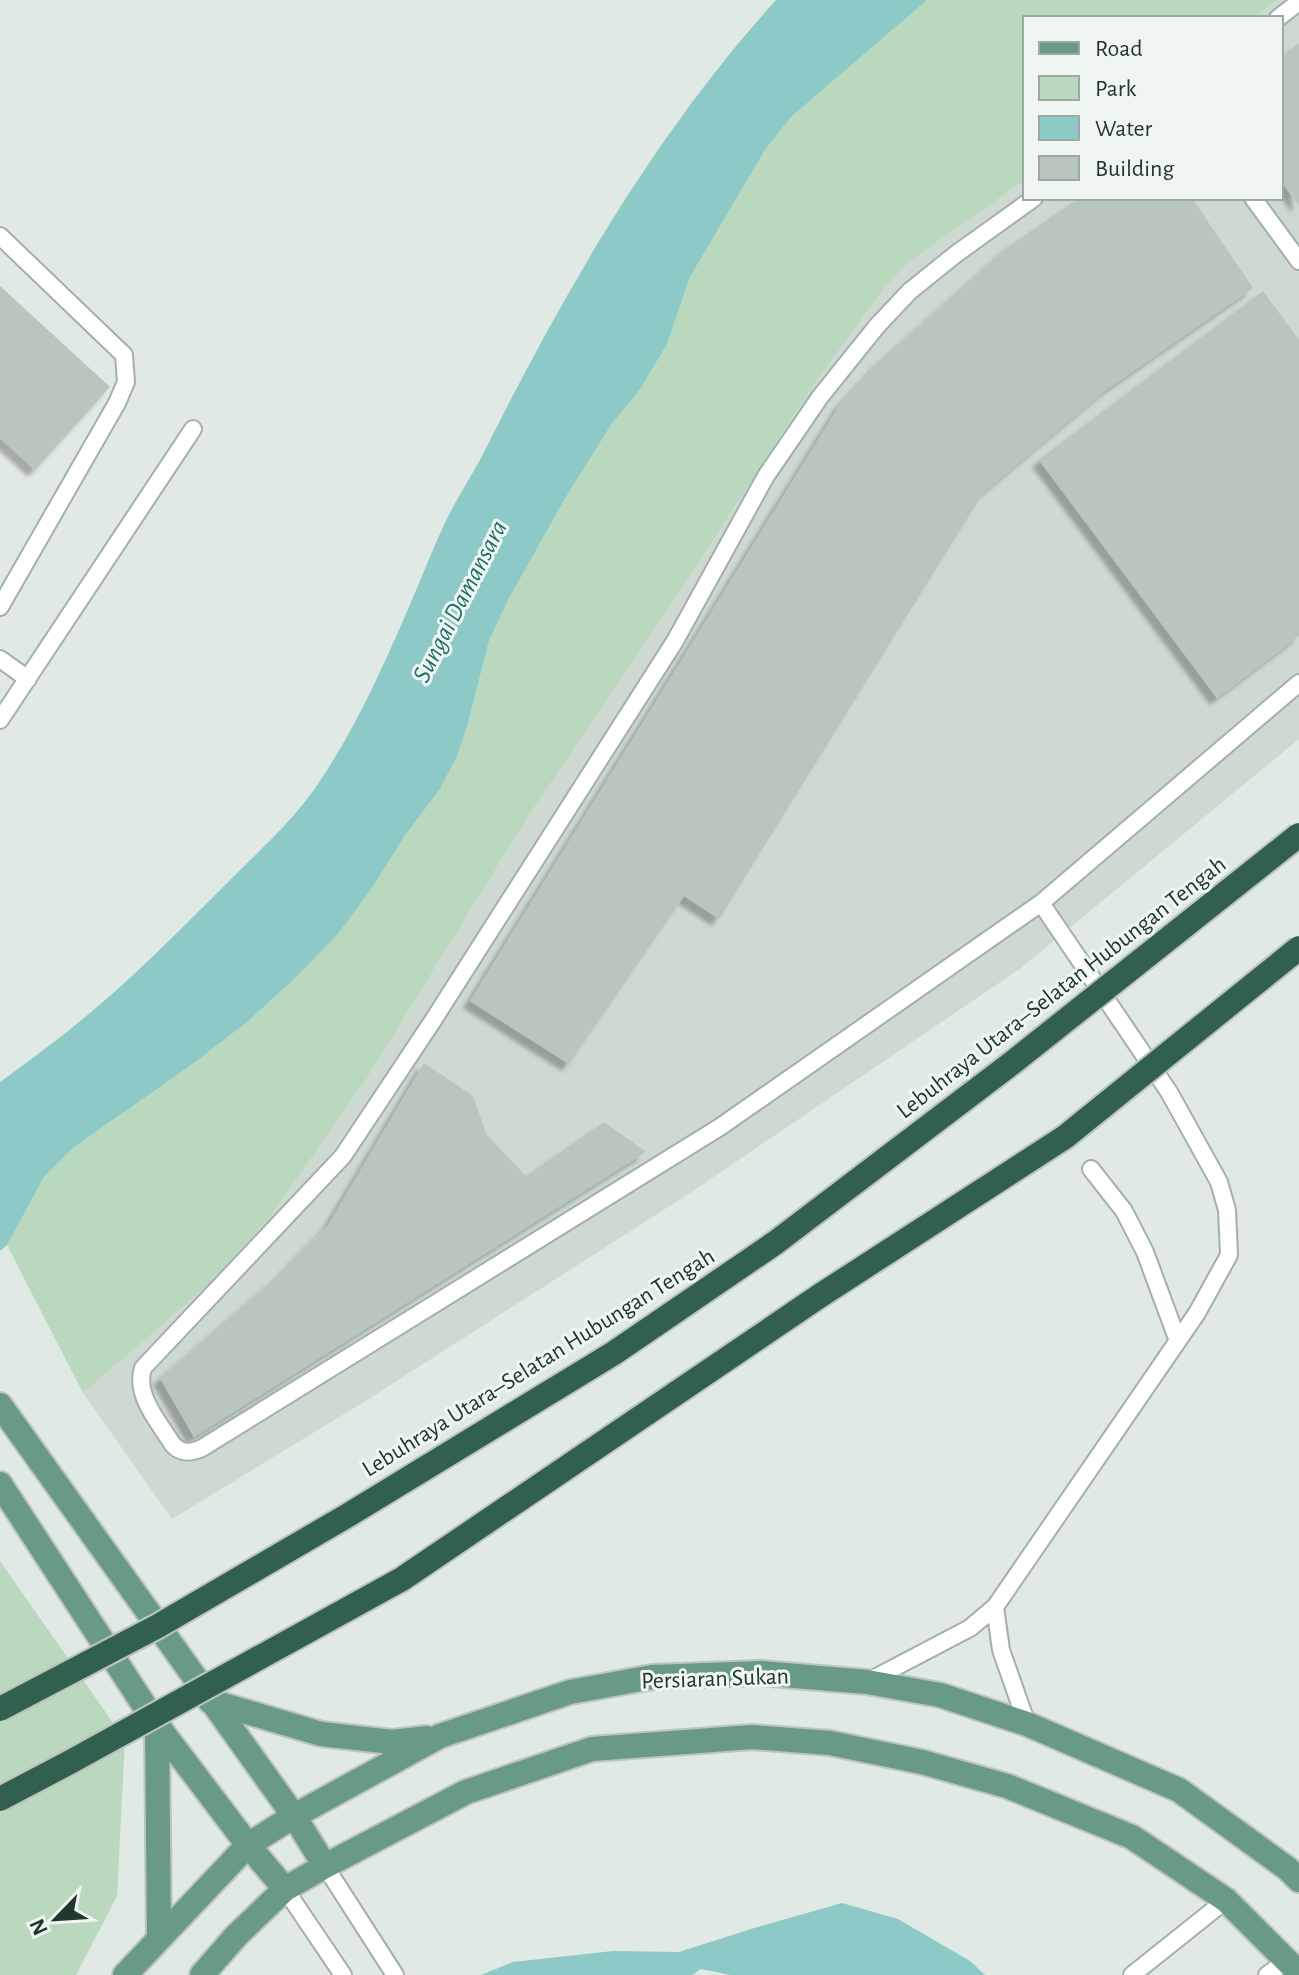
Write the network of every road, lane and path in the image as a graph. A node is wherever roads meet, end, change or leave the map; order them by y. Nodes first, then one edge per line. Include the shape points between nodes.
1 (1299, 2) edge
2 (1281, 16) edge
3 (1031, 200) edge
4 (1254, 200) edge
5 (0, 236) edge
6 (1299, 261) edge
7 (193, 429) dead end
8 (0, 607) edge
9 (0, 659) edge
10 (28, 679) junction
11 (1299, 683) edge
12 (0, 720) edge
13 (1299, 835) edge
14 (1041, 903) junction
15 (1299, 948) edge
16 (1091, 1169) dead end
17 (1178, 1341) junction
18 (0, 1405) edge
19 (0, 1484) edge
20 (995, 1607) junction
21 (867, 1682) junction
22 (210, 1701) junction
23 (0, 1709) edge
24 (1027, 1724) junction
25 (157, 1725) junction
26 (440, 1736) junction
27 (0, 1799) edge
28 (294, 1816) junction
29 (248, 1845) junction
30 (325, 1866) junction
31 (1299, 1880) edge
32 (285, 1889) junction
33 (1226, 1900) junction
34 (159, 1938) junction
35 (1293, 1967) edge
36 (125, 1975) edge
37 (202, 1975) edge
38 (343, 1975) edge
39 (395, 1975) edge
40 (1132, 1975) edge
41 (1267, 1975) edge

1 - 2 lane
3 - 14 lane via 910,291 820,397 766,476 675,641 343,1156 143,1368 143,1396 179,1451 202,1448 720,1127
4 - 6 lane
5 - 8 lane via 124,355 126,382
7 - 10 lane
9 - 10 lane
10 - 12 lane
11 - 14 lane
13 - 23 highway, Lebuhraya Utara–Selatan Hubungan Tengah, bridge via 775,1243 614,1353 158,1626
14 - 17 lane via 1169,1092 1219,1182 1227,1210 1229,1255
15 - 27 highway, bridge via 1065,1137 402,1579
16 - 17 lane via 1124,1211 1145,1252
17 - 20 lane
18 - 22 main road
19 - 25 main road
20 - 21 lane via 970,1628
20 - 24 lane via 1001,1650
21 - 24 main road, Persiaran Sukan via 940,1695
21 - 26 main road, Persiaran Sukan via 761,1673 652,1677 570,1692
22 - 26 main road via 321,1734 392,1742
22 - 28 main road
24 - 31 main road, Persiaran Sukan via 1179,1790
25 - 29 main road
25 - 34 main road
26 - 28 main road, Persiaran Sukan
28 - 29 main road, Persiaran Sukan
28 - 30 main road
29 - 32 main road
29 - 34 main road, Persiaran Sukan
30 - 32 main road
30 - 33 main road via 466,1792 592,1749 752,1737 830,1743 1007,1786 1132,1837
30 - 39 lane
32 - 37 main road
32 - 38 lane
33 - 35 main road
33 - 40 lane
34 - 36 main road, Persiaran Sukan
35 - 41 lane

